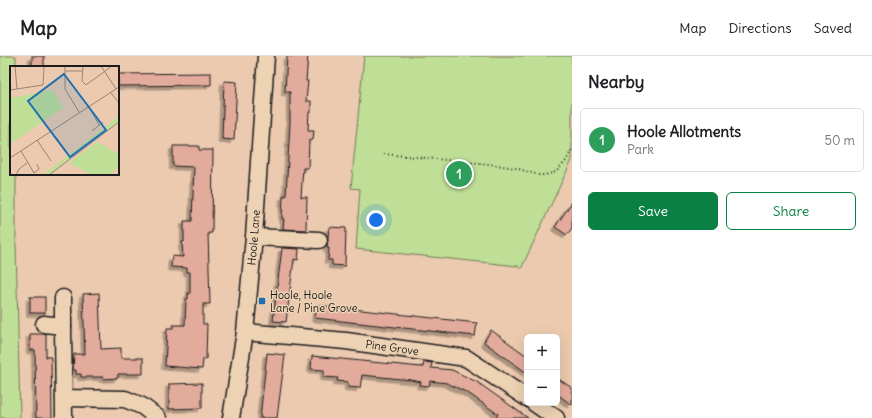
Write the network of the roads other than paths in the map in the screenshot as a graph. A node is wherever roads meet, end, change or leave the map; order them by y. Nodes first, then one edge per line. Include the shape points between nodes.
1 (266, 56) edge
2 (254, 237) junction
3 (319, 240) dead end
4 (62, 298) dead end
5 (44, 324) dead end
6 (63, 326) junction
7 (244, 332) junction
8 (524, 396) edge
9 (64, 398) junction
10 (538, 406) edge
11 (64, 418) edge
12 (158, 418) edge
13 (231, 418) edge
14 (556, 418) edge

1 - 2 street, Hoole Lane
2 - 3 street
2 - 7 street, Hoole Lane
4 - 6 street
5 - 6 street
6 - 9 street
7 - 8 street, Pine Grove via 346,341 466,358
7 - 13 street, Hoole Lane
9 - 11 street
9 - 12 street via 125,399 142,406
10 - 14 street

